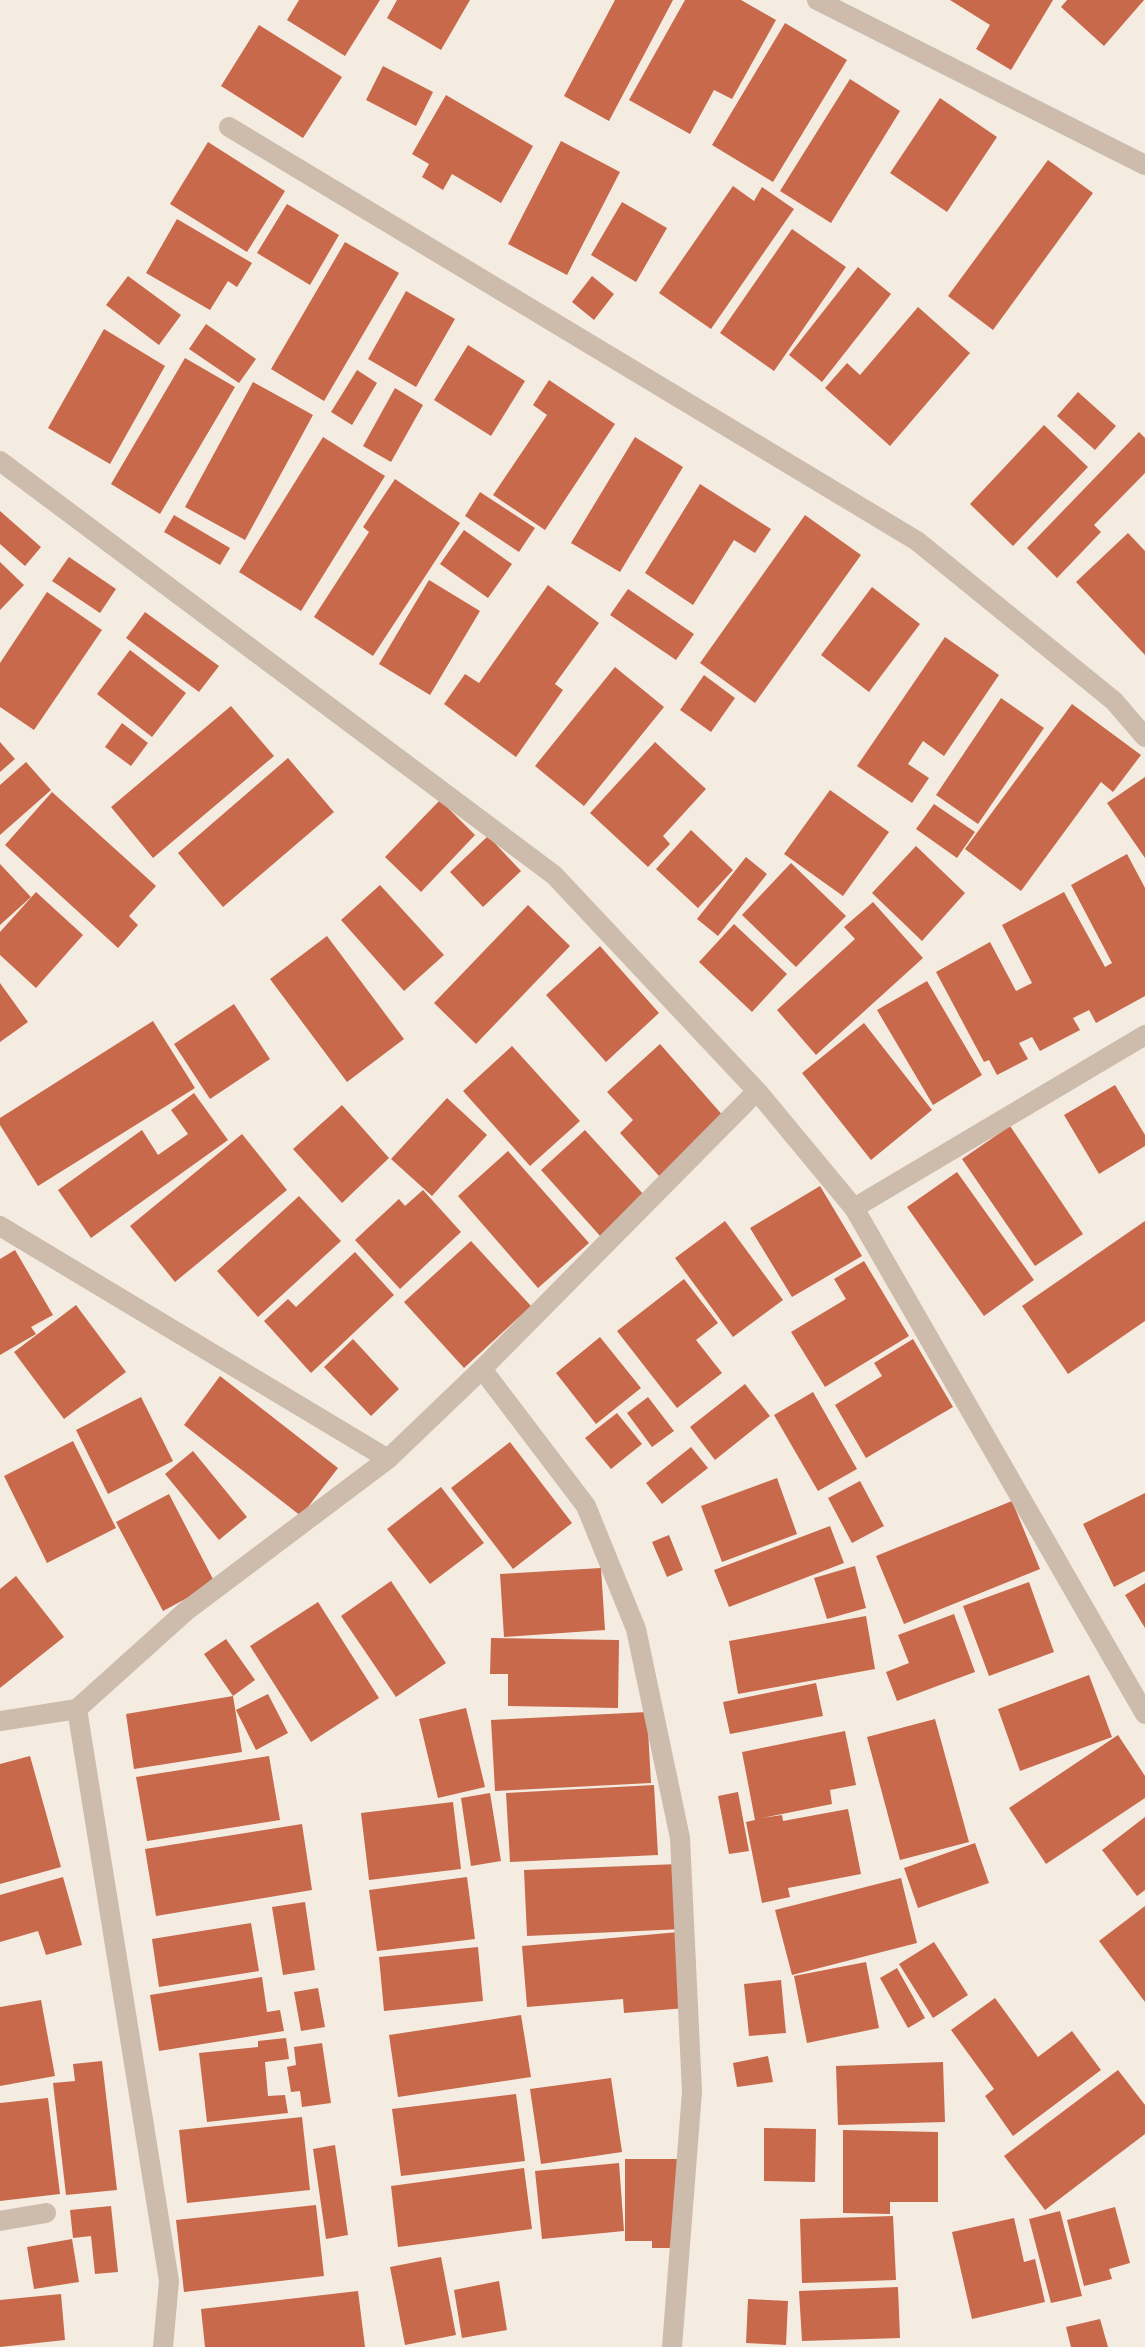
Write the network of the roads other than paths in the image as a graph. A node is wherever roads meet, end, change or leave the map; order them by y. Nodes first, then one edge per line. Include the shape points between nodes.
1 (817, 0) edge
2 (229, 127) dead end
3 (1145, 165) edge
4 (0, 461) edge
5 (1145, 737) edge
6 (1145, 1035) edge
7 (757, 1091) junction
8 (854, 1208) junction
9 (0, 1226) edge
10 (482, 1369) junction
11 (388, 1459) junction
12 (77, 1709) junction
13 (1145, 1714) edge
14 (0, 1721) edge
15 (46, 2213) dead end
16 (0, 2221) edge
17 (163, 2347) edge
18 (672, 2347) edge

1 - 3 street
2 - 5 street via 917,541 1114,701
4 - 7 street via 554,875
6 - 8 street
7 - 8 street
7 - 10 street
8 - 13 street
9 - 11 street
10 - 11 street
10 - 18 street via 586,1506 636,1629 680,1838 692,2092
11 - 12 street via 186,1611
12 - 14 street
12 - 17 street via 169,2281
15 - 16 street

